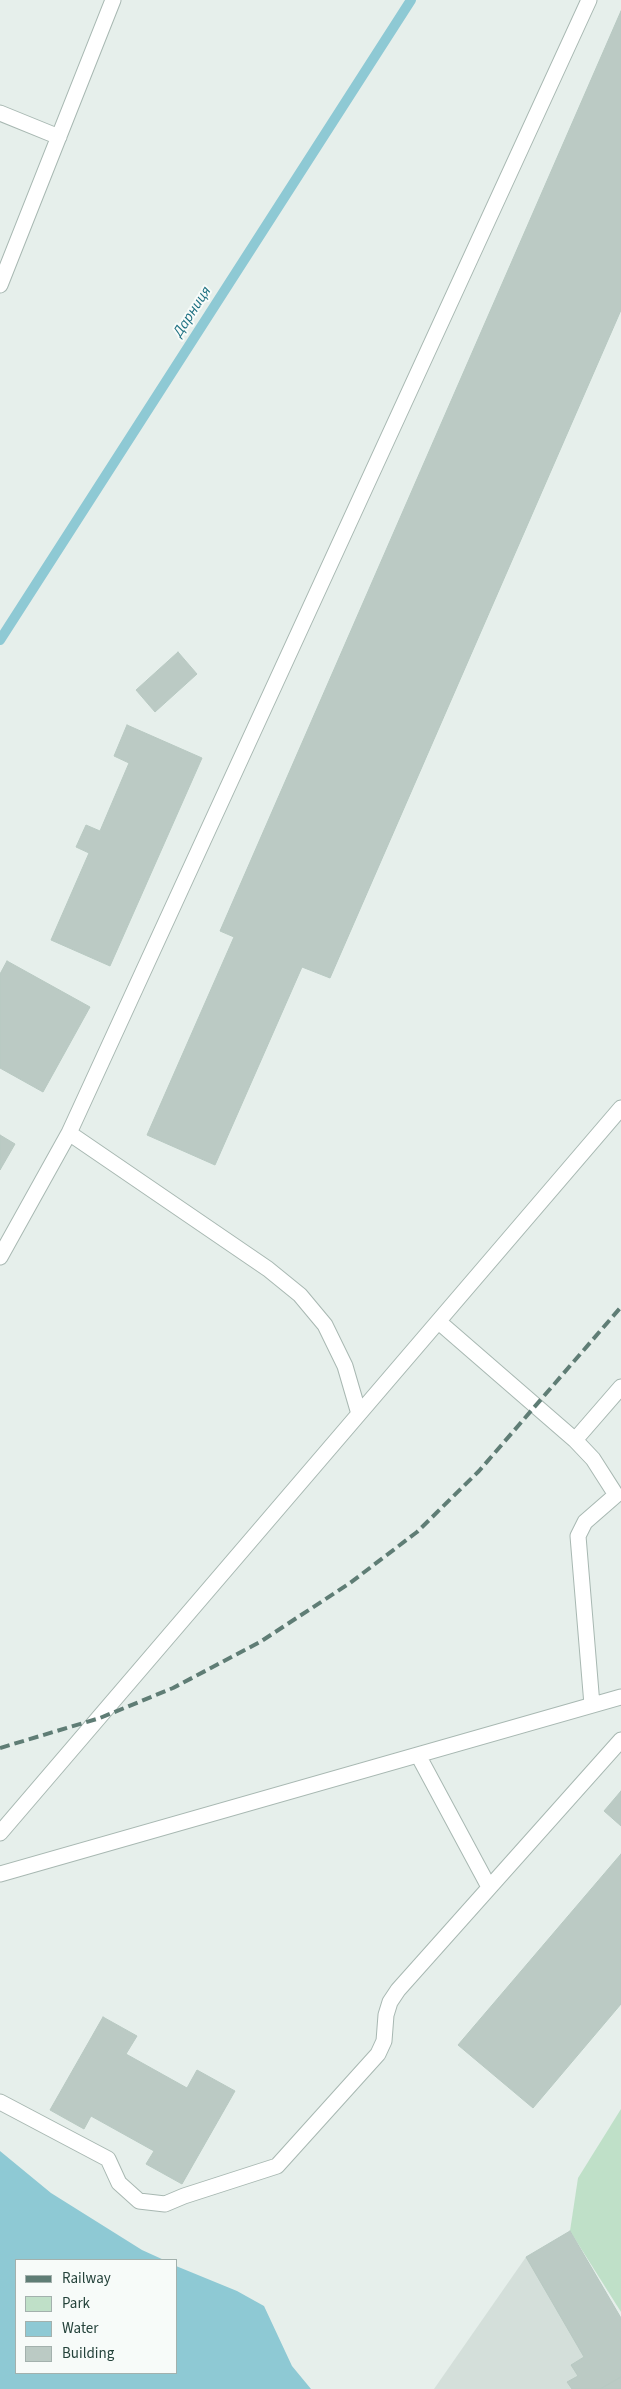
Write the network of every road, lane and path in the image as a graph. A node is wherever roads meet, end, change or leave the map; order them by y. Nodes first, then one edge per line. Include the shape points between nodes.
1 (113, 0) edge
2 (589, 0) edge
3 (0, 113) edge
4 (59, 137) junction
5 (0, 285) edge
6 (621, 1108) edge
7 (69, 1133) junction
8 (0, 1257) edge
9 (439, 1322) junction
10 (621, 1387) edge
11 (359, 1414) junction
12 (575, 1440) junction
13 (621, 1697) edge
14 (592, 1705) junction
15 (621, 1740) edge
16 (418, 1755) junction
17 (0, 1833) edge
18 (0, 1874) edge
19 (490, 1887) junction
20 (0, 2102) edge

1 - 4 lane
2 - 7 lane
3 - 4 lane
4 - 5 lane
6 - 9 lane
7 - 8 lane
7 - 11 lane via 268,1269 300,1295 325,1325 345,1366
9 - 11 lane
9 - 12 lane
10 - 12 lane
11 - 17 lane
12 - 14 lane via 593,1459 616,1495 585,1522 578,1536
13 - 14 lane
14 - 16 lane
15 - 19 lane
16 - 18 lane
16 - 19 lane
19 - 20 lane via 398,1990 386,2015 384,2040 370,2065 277,2166 165,2204 139,2201 119,2183 108,2159

